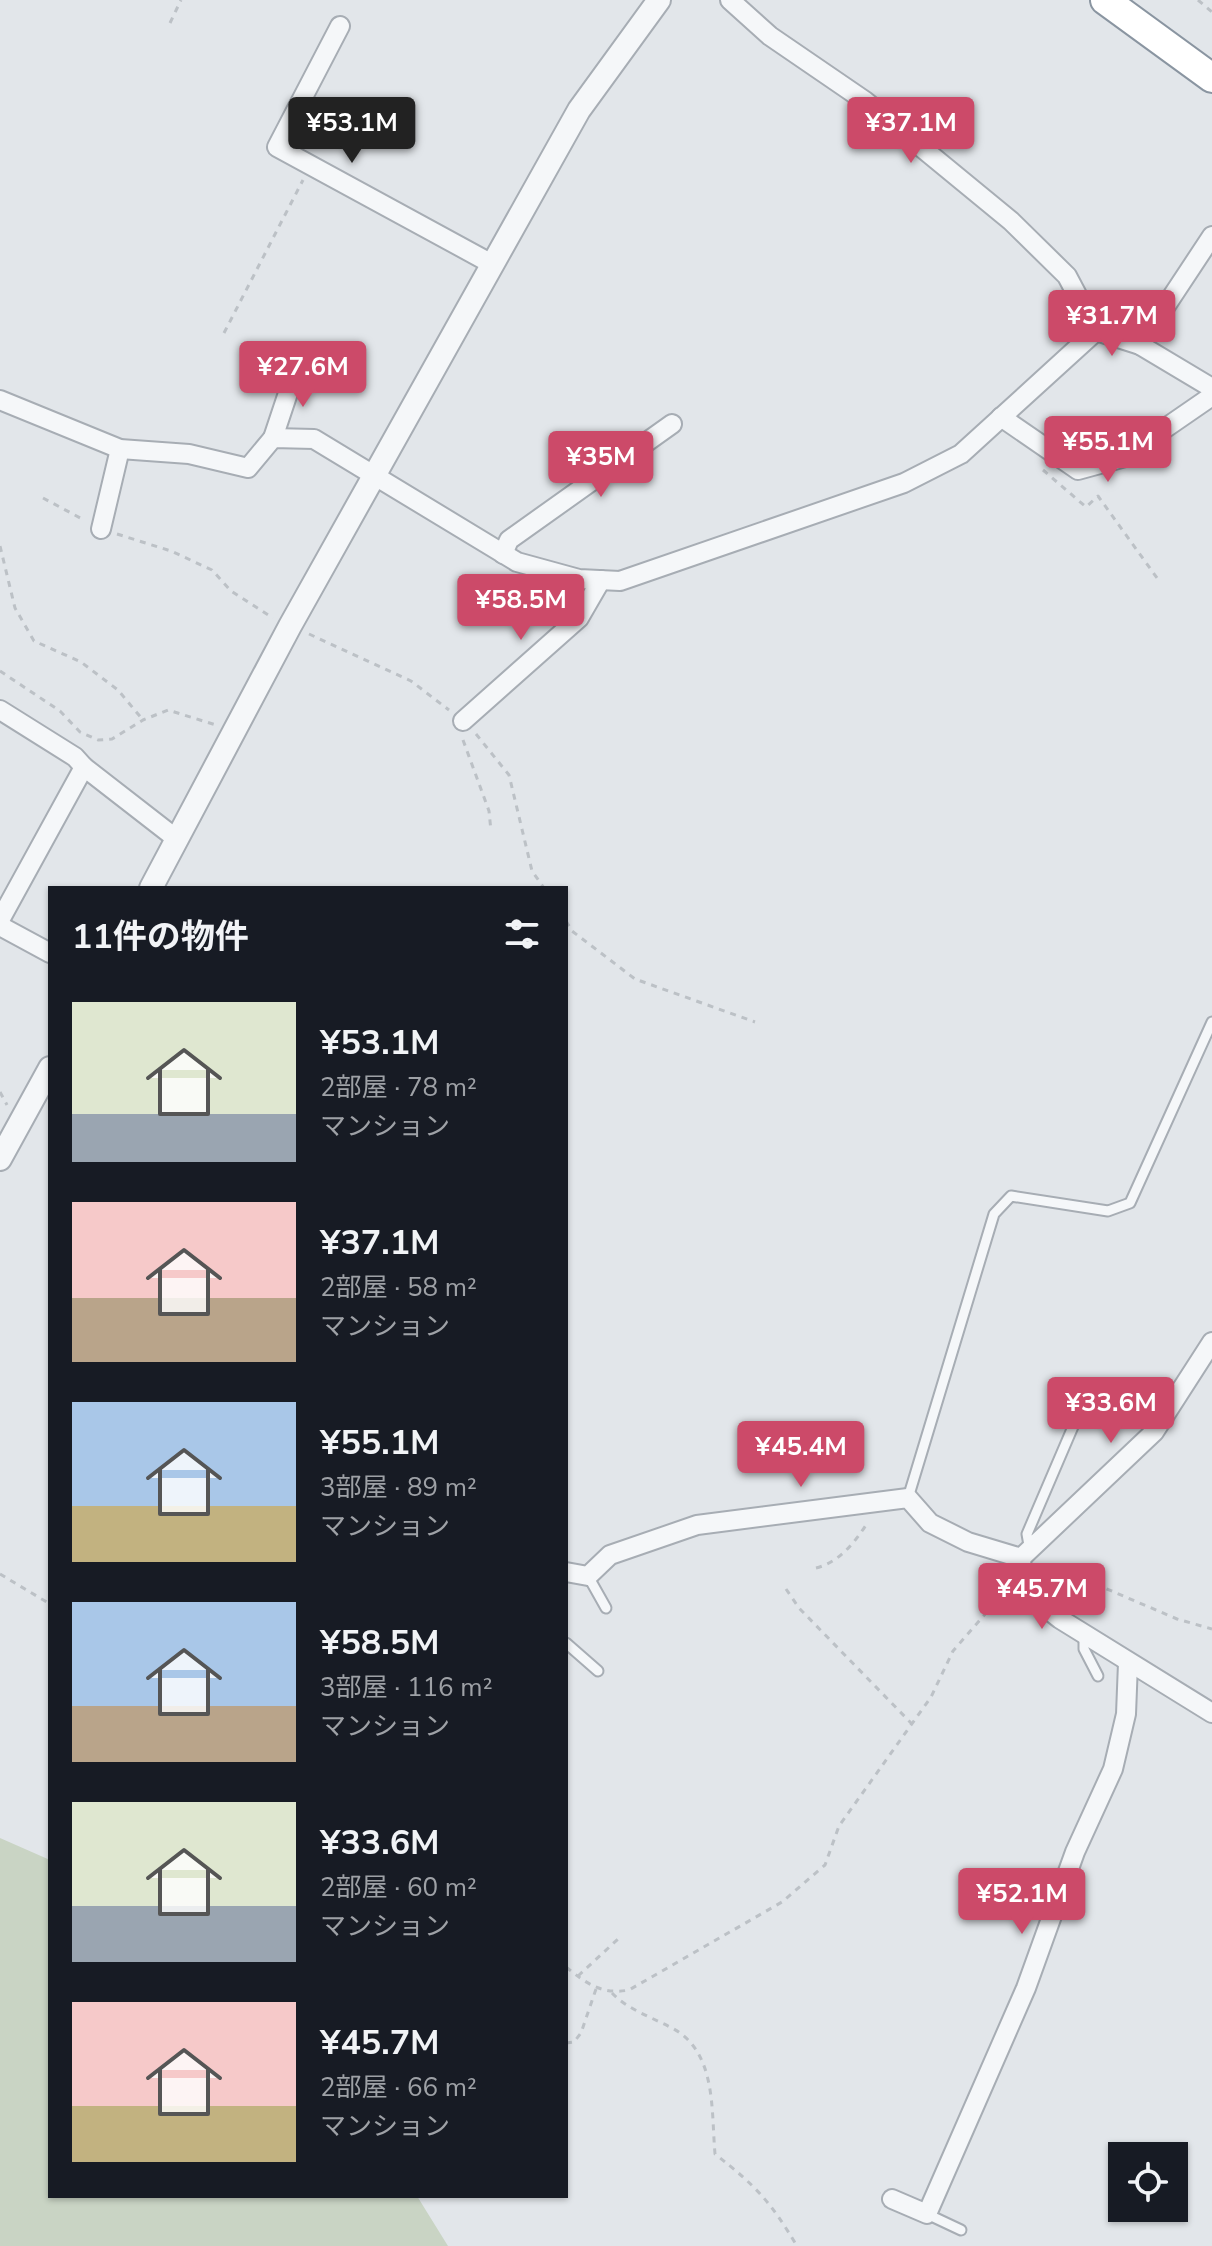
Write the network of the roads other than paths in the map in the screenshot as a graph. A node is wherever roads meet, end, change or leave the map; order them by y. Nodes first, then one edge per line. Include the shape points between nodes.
1 (659, 0) edge
2 (730, 0) edge
3 (1105, 0) edge
4 (340, 26) dead end
5 (1212, 78) edge
6 (1212, 236) edge
7 (492, 264) junction
8 (1096, 331) junction
9 (1140, 345) junction
10 (296, 369) dead end
11 (1212, 388) edge
12 (1212, 396) edge
13 (0, 400) edge
14 (1001, 417) junction
15 (672, 424) dead end
16 (273, 438) junction
17 (120, 449) junction
18 (374, 478) junction
19 (101, 529) road end
20 (503, 554) junction
21 (601, 580) junction
22 (0, 710) edge
23 (463, 721) road end
24 (84, 767) junction
25 (178, 840) junction
26 (152, 886) edge
27 (0, 923) edge
28 (48, 952) edge
29 (1212, 1022) edge
30 (48, 1072) edge
31 (0, 1159) edge
32 (1212, 1342) edge
33 (1078, 1415) dead end
34 (908, 1498) junction
35 (1025, 1554) junction
36 (568, 1572) edge
37 (588, 1576) junction
38 (606, 1608) dead end
39 (1084, 1634) junction
40 (568, 1645) edge
41 (1128, 1663) junction
42 (598, 1671) dead end
43 (1098, 1676) dead end
44 (1212, 1713) edge
45 (892, 2199) dead end
46 (927, 2214) junction
47 (961, 2230) dead end

1 - 7 street via 579,110
2 - 8 street via 770,36 865,101 1011,221 1067,276
3 - 5 highway
4 - 7 street via 277,147
6 - 9 street
7 - 18 street
8 - 9 street
8 - 14 street
9 - 11 street
10 - 16 street
12 - 14 street via 1122,458 1078,470
13 - 17 street
14 - 21 street via 961,454 904,483 620,581
15 - 20 street via 509,540
16 - 17 street via 248,468 189,454
16 - 18 street via 314,439
17 - 19 street
18 - 20 street
18 - 25 street
20 - 21 street via 579,579
21 - 23 street via 579,618
22 - 24 street
24 - 25 street
24 - 27 street
25 - 26 street
27 - 28 street
29 - 34 lane via 1130,1203 1108,1211 1011,1196 994,1214
30 - 31 street
32 - 35 street via 1154,1432
33 - 35 lane via 1027,1534
34 - 35 street via 930,1523 968,1542
34 - 37 street via 697,1525 610,1555
35 - 39 street via 1023,1590
36 - 37 street
37 - 38 lane
39 - 41 street
39 - 43 lane via 1084,1649
40 - 42 lane
41 - 44 street
41 - 46 street via 1126,1714 1113,1769 1075,1852 1026,1988
45 - 46 street
46 - 47 lane

